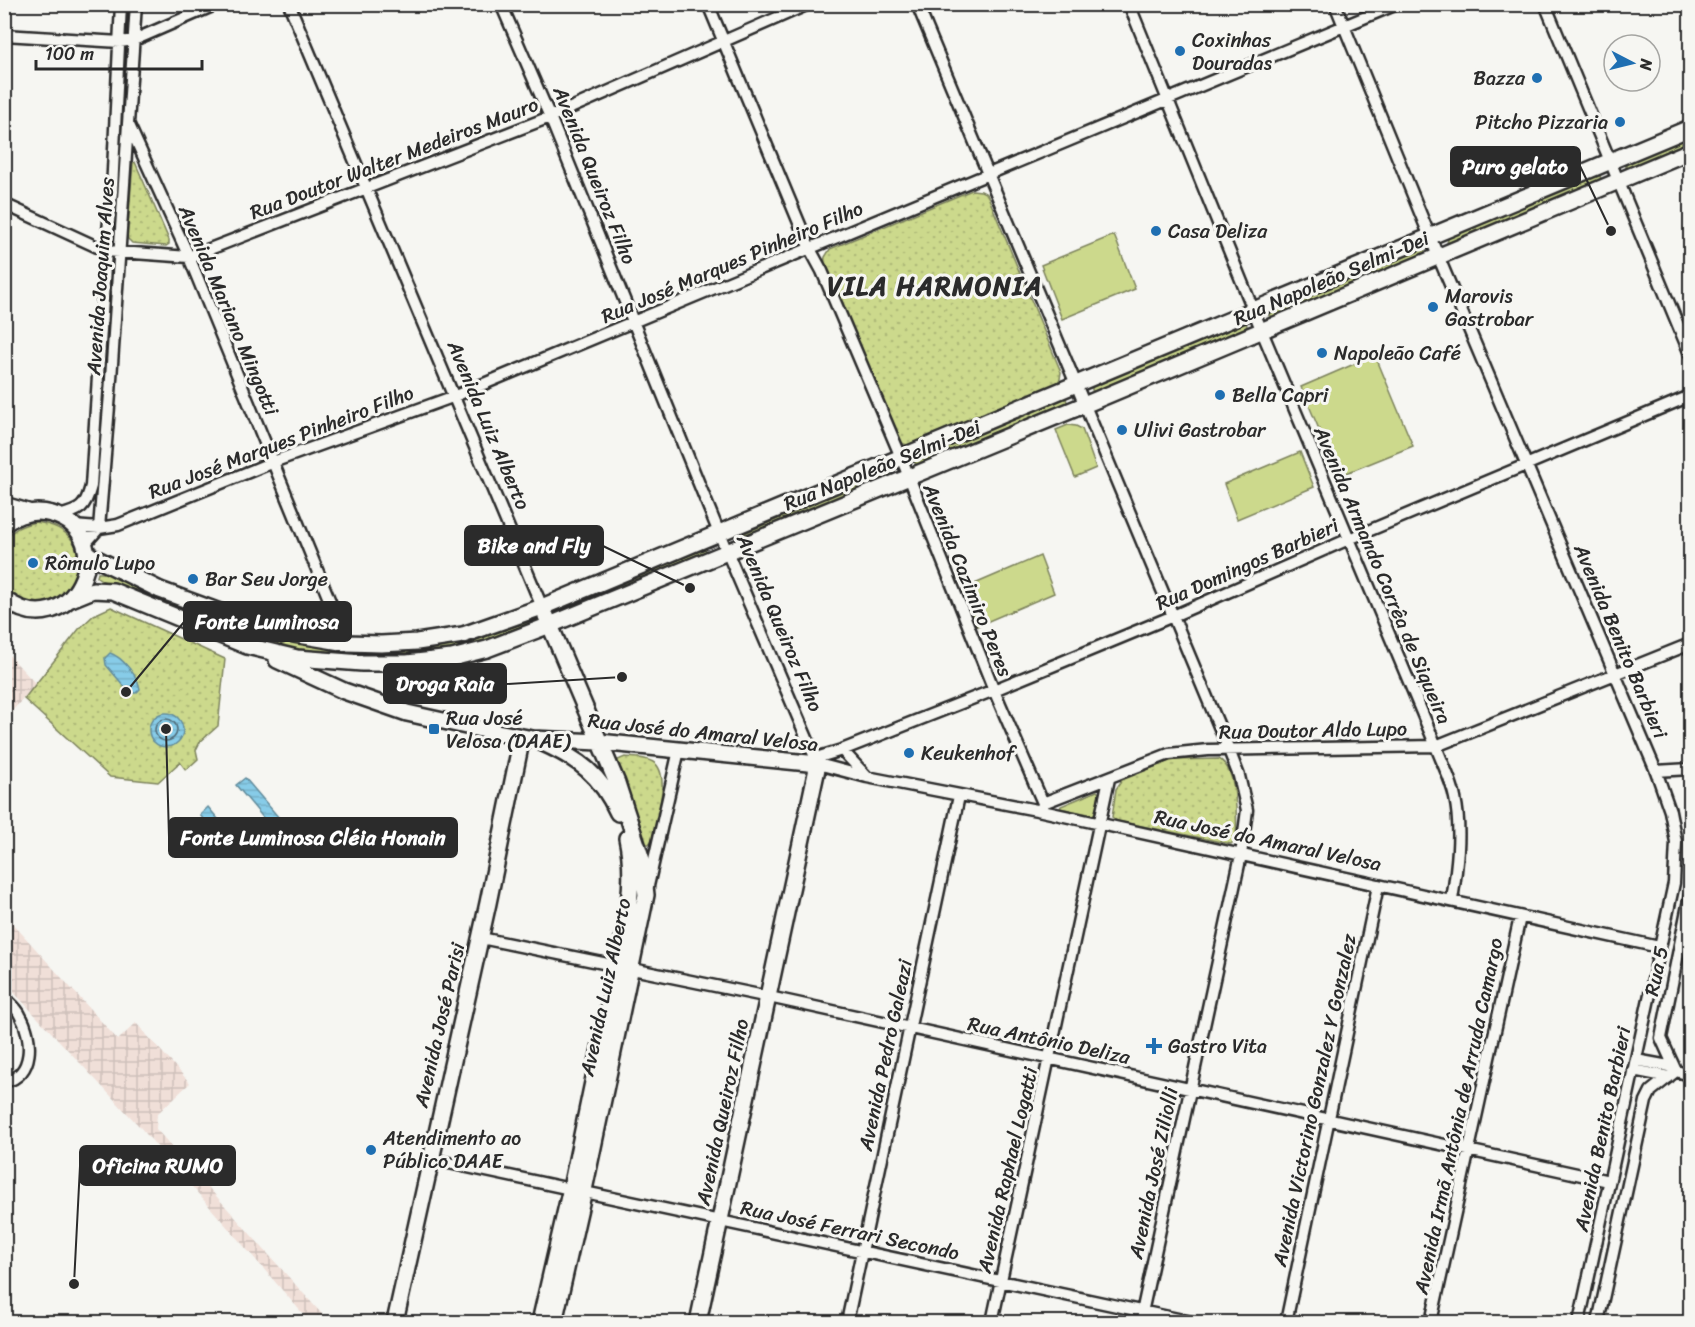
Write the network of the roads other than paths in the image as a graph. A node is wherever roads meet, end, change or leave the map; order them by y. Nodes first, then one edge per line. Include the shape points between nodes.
1 (121, 4) edge
2 (136, 4) edge
3 (217, 4) edge
4 (289, 4) edge
5 (501, 4) edge
6 (708, 4) edge
7 (808, 4) edge
8 (917, 4) edge
9 (1129, 4) edge
10 (1335, 4) edge
11 (1397, 4) edge
12 (1545, 4) edge
13 (1344, 27) junction
14 (4, 35) edge
15 (134, 40) junction
16 (723, 41) junction
17 (120, 42) junction
18 (1168, 101) junction
19 (550, 117) junction
20 (129, 125) junction
21 (1690, 128) edge
22 (1690, 151) edge
23 (1610, 162) junction
24 (987, 174) junction
25 (1618, 180) junction
26 (367, 187) junction
27 (4, 204) edge
28 (1430, 237) junction
29 (810, 249) junction
30 (106, 251) junction
31 (119, 253) junction
32 (1438, 256) junction
33 (189, 257) junction
34 (1254, 311) junction
35 (633, 323) junction
36 (1261, 329) junction
37 (1690, 354) edge
38 (1076, 384) junction
39 (455, 396) junction
40 (1690, 396) edge
41 (1084, 405) junction
42 (901, 458) junction
43 (273, 462) junction
44 (1528, 464) junction
45 (908, 477) junction
46 (4, 505) edge
47 (28, 512) junction
48 (59, 516) junction
49 (4, 524) edge
50 (73, 526) junction
51 (99, 528) junction
52 (719, 534) junction
53 (1349, 539) junction
54 (86, 550) junction
55 (726, 551) junction
56 (4, 599) edge
57 (71, 599) junction
58 (542, 607) junction
59 (1173, 616) junction
60 (550, 625) junction
61 (347, 643) junction
62 (1690, 644) edge
63 (247, 646) junction
64 (1616, 675) junction
65 (993, 690) junction
66 (527, 738) junction
67 (599, 742) junction
68 (1436, 746) junction
69 (679, 750) junction
70 (842, 750) junction
71 (1230, 750) junction
72 (576, 759) joint
73 (817, 761) junction
74 (1690, 769) edge
75 (1656, 771) junction
76 (867, 777) junction
77 (1109, 778) junction
78 (959, 796) junction
79 (1042, 807) junction
80 (1101, 824) junction
81 (1240, 855) junction
82 (1378, 886) junction
83 (646, 895) junction
84 (1690, 895) edge
85 (1452, 900) junction
86 (1520, 917) junction
87 (481, 938) junction
88 (1659, 947) junction
89 (625, 967) junction
90 (4, 997) edge
91 (769, 997) junction
92 (909, 1029) junction
93 (1050, 1060) junction
94 (1635, 1065) junction
95 (1673, 1072) junction
96 (1690, 1075) edge
97 (4, 1082) edge
98 (1189, 1088) junction
99 (1328, 1119) junction
100 (1468, 1149) junction
101 (430, 1159) junction
102 (1609, 1181) junction
103 (577, 1189) junction
104 (720, 1221) junction
105 (862, 1251) junction
106 (1001, 1281) junction
107 (1142, 1317) edge
108 (395, 1323) edge
109 (540, 1323) edge
110 (554, 1323) edge
111 (698, 1323) edge
112 (846, 1323) edge
113 (992, 1323) edge
114 (1192, 1323) edge
115 (1286, 1323) edge
116 (1431, 1323) edge
117 (1579, 1323) edge
118 (1598, 1323) edge

1 - 17 street, Avenida Joaquim Alves
2 - 15 street, Avenida Joaquim Alves
3 - 15 street
4 - 26 street, Avenida Luiz Alberto
5 - 19 street, Avenida Queiroz Filho
6 - 16 street, Avenida Cazimiro Peres
7 - 16 street, Rua Doutor Walter Medeiros Mauro
8 - 24 street, Avenida José Ziliolli
9 - 18 street, Avenida Armando Corrêa de Siqueira
10 - 13 street, Avenida Benito Barbieri
11 - 13 street, Rua José Marques Pinheiro Filho
12 - 23 street
13 - 18 street, Rua José Marques Pinheiro Filho
13 - 28 street, Avenida Benito Barbieri
14 - 17 street
15 - 17 street
15 - 20 street, Avenida Joaquim Alves
16 - 19 street, Rua Doutor Walter Medeiros Mauro
16 - 29 street, Avenida Cazimiro Peres
17 - 30 street, Avenida Joaquim Alves
18 - 24 street, Rua José Marques Pinheiro Filho
18 - 34 street, Avenida Armando Corrêa de Siqueira
19 - 26 street, Rua Doutor Walter Medeiros Mauro
19 - 35 street, Avenida Queiroz Filho
20 - 31 street, Avenida Joaquim Alves
20 - 33 street, Avenida Mariano Mingotti
21 - 23 main road, Rua Napoleão Selmi-Dei
22 - 25 main road, Rua Napoleão Selmi-Dei
23 - 25 street
23 - 28 main road, Rua Napoleão Selmi-Dei
24 - 29 street, Rua José Marques Pinheiro Filho
24 - 38 street, Avenida José Ziliolli
25 - 32 main road, Rua Napoleão Selmi-Dei
25 - 37 street
26 - 33 street, Rua Doutor Walter Medeiros Mauro
26 - 39 street, Avenida Luiz Alberto
27 - 30 street, Rua Doutor Walter Medeiros Mauro
28 - 32 street, Avenida Benito Barbieri
28 - 34 main road, Rua Napoleão Selmi-Dei
29 - 35 street, Rua José Marques Pinheiro Filho
29 - 42 street, Avenida Cazimiro Peres
30 - 31 street, Rua Doutor Walter Medeiros Mauro
30 - 48 street, Avenida Joaquim Alves via 91,486 87,502 76,511
31 - 33 street, Rua Doutor Walter Medeiros Mauro
31 - 51 street, Avenida Joaquim Alves
32 - 36 main road, Rua Napoleão Selmi-Dei
32 - 44 street, Avenida Benito Barbieri
33 - 43 street, Avenida Mariano Mingotti
34 - 36 street, Avenida Armando Corrêa de Siqueira
34 - 38 main road, Rua Napoleão Selmi-Dei
35 - 39 street, Rua José Marques Pinheiro Filho
35 - 52 street, Avenida Queiroz Filho
36 - 41 main road, Rua Napoleão Selmi-Dei
36 - 53 street, Avenida Armando Corrêa de Siqueira
38 - 41 street, Avenida José Ziliolli
38 - 42 main road, Rua Napoleão Selmi-Dei
39 - 43 street, Rua José Marques Pinheiro Filho
39 - 58 street, Avenida Luiz Alberto
40 - 44 street, Rua Domingos Barbieri
41 - 45 main road, Rua Napoleão Selmi-Dei
41 - 59 street, Avenida José Ziliolli
42 - 45 street, Avenida Cazimiro Peres
42 - 52 main road, Rua Napoleão Selmi-Dei
43 - 51 street, Rua José Marques Pinheiro Filho via 118,525
43 - 61 street, Avenida Mariano Mingotti
44 - 53 street, Rua Domingos Barbieri
44 - 64 street, Avenida Benito Barbieri
45 - 55 main road, Rua Napoleão Selmi-Dei
45 - 65 street, Avenida Cazimiro Peres
46 - 47 main road
47 - 48 main road
47 - 49 main road
48 - 50 main road
50 - 51 street, Rua José Marques Pinheiro Filho
50 - 54 main road
51 - 54 street
52 - 55 street, Avenida Queiroz Filho
52 - 58 main road, Rua Napoleão Selmi-Dei
53 - 59 street, Rua Domingos Barbieri
53 - 68 street, Avenida Armando Corrêa de Siqueira
54 - 57 main road via 86,573
54 - 61 main road, Rua Napoleão Selmi-Dei via 110,567 160,590 269,630
55 - 60 main road, Rua Napoleão Selmi-Dei
55 - 73 street, Avenida Queiroz Filho
56 - 57 main road, Rua Napoleão Selmi-Dei via 37,612 60,607
57 - 63 main road, Rua Napoleão Selmi-Dei via 93,590 113,591
58 - 60 main road, Avenida Luiz Alberto
58 - 61 main road, Rua Napoleão Selmi-Dei via 463,635 417,642
59 - 65 street, Rua Domingos Barbieri
59 - 71 street, Avenida José Ziliolli
60 - 63 main road, Rua Napoleão Selmi-Dei via 487,649 407,663 297,658
60 - 67 main road, Avenida Luiz Alberto
62 - 64 street, Rua Doutor Aldo Lupo
63 - 66 main road, Rua José do Amaral Velosa via 344,691 407,713
64 - 68 street, Rua Doutor Aldo Lupo
64 - 75 street, Avenida Benito Barbieri
65 - 70 street, Rua Domingos Barbieri
65 - 79 street, Avenida Cazimiro Peres
66 - 67 main road, Rua José do Amaral Velosa
66 - 72 main road, Rua José do Amaral Velosa
66 - 87 main road, Avenida José Parisi
67 - 69 main road, Rua José do Amaral Velosa
67 - 83 main road, Avenida Luiz Alberto via 638,844
68 - 71 street, Rua Doutor Aldo Lupo
68 - 85 street, Avenida Armando Corrêa de Siqueira via 1455,797 1457,836
69 - 73 main road, Rua José do Amaral Velosa
69 - 83 street
70 - 73 street, Rua Domingos Barbieri
70 - 76 street, Rua José do Amaral Velosa
71 - 77 street, Rua Doutor Aldo Lupo via 1169,754
71 - 81 street, Avenida José Ziliolli via 1247,810
72 - 89 main road, Avenida Luiz Alberto via 611,796 625,827 632,885
73 - 76 street, Rua José do Amaral Velosa
73 - 91 main road, Avenida Queiroz Filho
74 - 75 street
75 - 88 street, Avenida Benito Barbieri via 1671,812 1676,842 1674,883
76 - 78 street, Rua José do Amaral Velosa
77 - 79 street, Rua Doutor Aldo Lupo
77 - 80 street, Avenida Raphael Logatti
78 - 79 street, Rua José do Amaral Velosa
78 - 92 street, Avenida Pedro Galeazi
79 - 80 street, Rua José do Amaral Velosa
80 - 81 street, Rua José do Amaral Velosa
80 - 93 street, Avenida Raphael Logatti
81 - 82 street, Rua José do Amaral Velosa
81 - 98 street, Avenida José Ziliolli
82 - 85 street, Rua José do Amaral Velosa
82 - 99 street, Avenida Victorino Gonzalez Y Gonzalez
83 - 89 main road, Avenida Luiz Alberto
84 - 95 street, Rua 5 via 1661,1038
85 - 86 street, Rua José do Amaral Velosa
86 - 88 street, Rua José do Amaral Velosa
86 - 100 street, Avenida Irmã Antônia de Arruda Camargo
87 - 89 street, Rua Antônio Deliza
87 - 101 main road, Avenida José Parisi
88 - 94 street, Avenida Benito Barbieri
89 - 91 street, Rua Antônio Deliza
89 - 103 main road, Avenida Luiz Alberto
90 - 97 street via 20,1013 30,1051 24,1071 14,1080
91 - 92 street, Rua Antônio Deliza
91 - 104 main road, Avenida Queiroz Filho
92 - 93 street, Rua Antônio Deliza
92 - 105 street, Avenida Pedro Galeazi
93 - 98 street, Rua Antônio Deliza
93 - 106 street, Avenida Raphael Logatti
94 - 95 street
94 - 102 street, Avenida Benito Barbieri
95 - 96 street
95 - 118 street via 1651,1090 1646,1101
98 - 99 street, Rua Antônio Deliza
98 - 107 street, Avenida José Ziliolli
99 - 100 street, Rua Antônio Deliza
99 - 115 street, Avenida Victorino Gonzalez Y Gonzalez
100 - 102 street, Rua Antônio Deliza
100 - 116 street, Avenida Irmã Antônia de Arruda Camargo
101 - 103 street, Rua José Ferrari Secondo
101 - 108 main road, Avenida José Parisi
102 - 117 street, Avenida Benito Barbieri
103 - 104 street, Rua José Ferrari Secondo
103 - 109 main road, Avenida Luiz Alberto
103 - 110 main road, Avenida Luiz Alberto
104 - 105 street, Rua José Ferrari Secondo
104 - 111 main road, Avenida Queiroz Filho
105 - 106 street, Rua José Ferrari Secondo
105 - 112 street, Avenida Pedro Galeazi
106 - 107 street, Rua José Ferrari Secondo
106 - 113 street, Avenida Raphael Logatti
107 - 114 street, Rua José Ferrari Secondo

